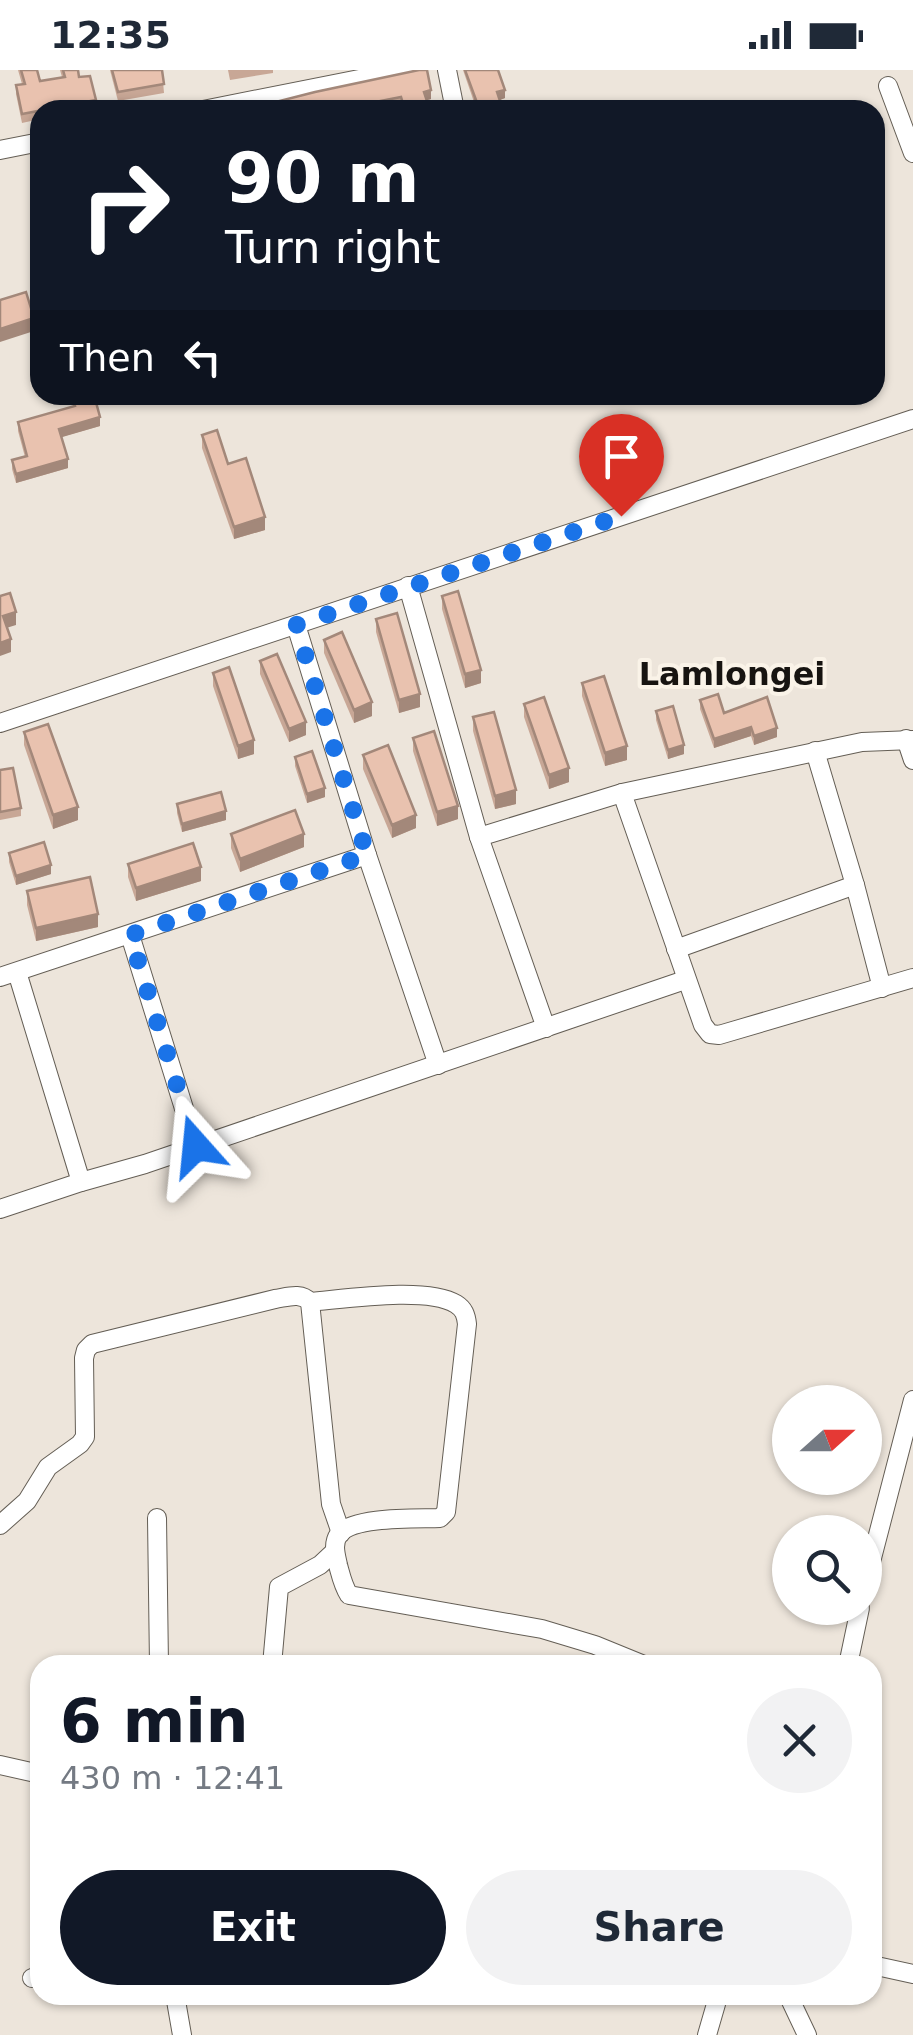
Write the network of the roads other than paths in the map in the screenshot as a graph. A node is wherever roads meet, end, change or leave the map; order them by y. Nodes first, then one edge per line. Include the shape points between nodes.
1 (405, 70) edge
2 (447, 70) edge
3 (888, 86) dead end
4 (254, 100) edge
5 (452, 100) edge
6 (30, 144) edge
7 (0, 150) edge
8 (913, 152) edge
9 (913, 419) edge
10 (408, 586) junction
11 (296, 625) junction
12 (0, 723) edge
13 (909, 740) edge
14 (815, 751) junction
15 (913, 760) edge
16 (622, 794) junction
17 (479, 837) junction
18 (367, 855) junction
19 (855, 885) junction
20 (130, 935) junction
21 (676, 950) junction
22 (9, 975) edge
23 (913, 978) edge
24 (685, 980) junction
25 (882, 988) junction
26 (546, 1028) junction
27 (438, 1065) junction
28 (196, 1146) junction
29 (82, 1182) junction
30 (0, 1208) edge
31 (310, 1302) junction
32 (913, 1400) edge
33 (158, 1518) dead end
34 (882, 1519) edge
35 (0, 1526) edge
36 (338, 1542) junction
37 (856, 1625) edge
38 (159, 1655) edge
39 (273, 1655) edge
40 (620, 1655) edge
41 (850, 1655) edge
42 (0, 1765) edge
43 (30, 1772) edge
44 (882, 1967) edge
45 (913, 1974) edge
46 (177, 2005) edge
47 (716, 2005) edge
48 (793, 2005) edge
49 (182, 2035) edge
50 (706, 2035) edge
51 (807, 2035) edge

1 - 4 street
2 - 5 street
3 - 8 street
6 - 7 street
9 - 10 street
10 - 11 street
10 - 17 street
11 - 12 street
11 - 18 street
13 - 14 street
13 - 15 street
14 - 16 street
14 - 19 street
16 - 17 street
16 - 21 street
17 - 26 street
18 - 20 street
18 - 27 street
19 - 21 street
19 - 25 street
20 - 22 street
20 - 28 street
21 - 24 street
22 - 29 street
23 - 25 street
24 - 25 street via 703,1026 719,1035
24 - 26 street
26 - 27 street
27 - 28 street
28 - 29 street
29 - 30 street
31 - 35 street via 299,1296 275,1299 92,1344 84,1358 85,1436 48,1466 27,1502
31 - 36 street
31 - 36 street via 417,1295 448,1300 466,1312 446,1512 440,1518 352,1526
32 - 34 street
33 - 38 street
36 - 39 street via 320,1565 279,1588
36 - 40 street via 349,1595 542,1629
37 - 41 street
42 - 43 street
44 - 45 street
46 - 49 street
47 - 50 street
48 - 51 street

